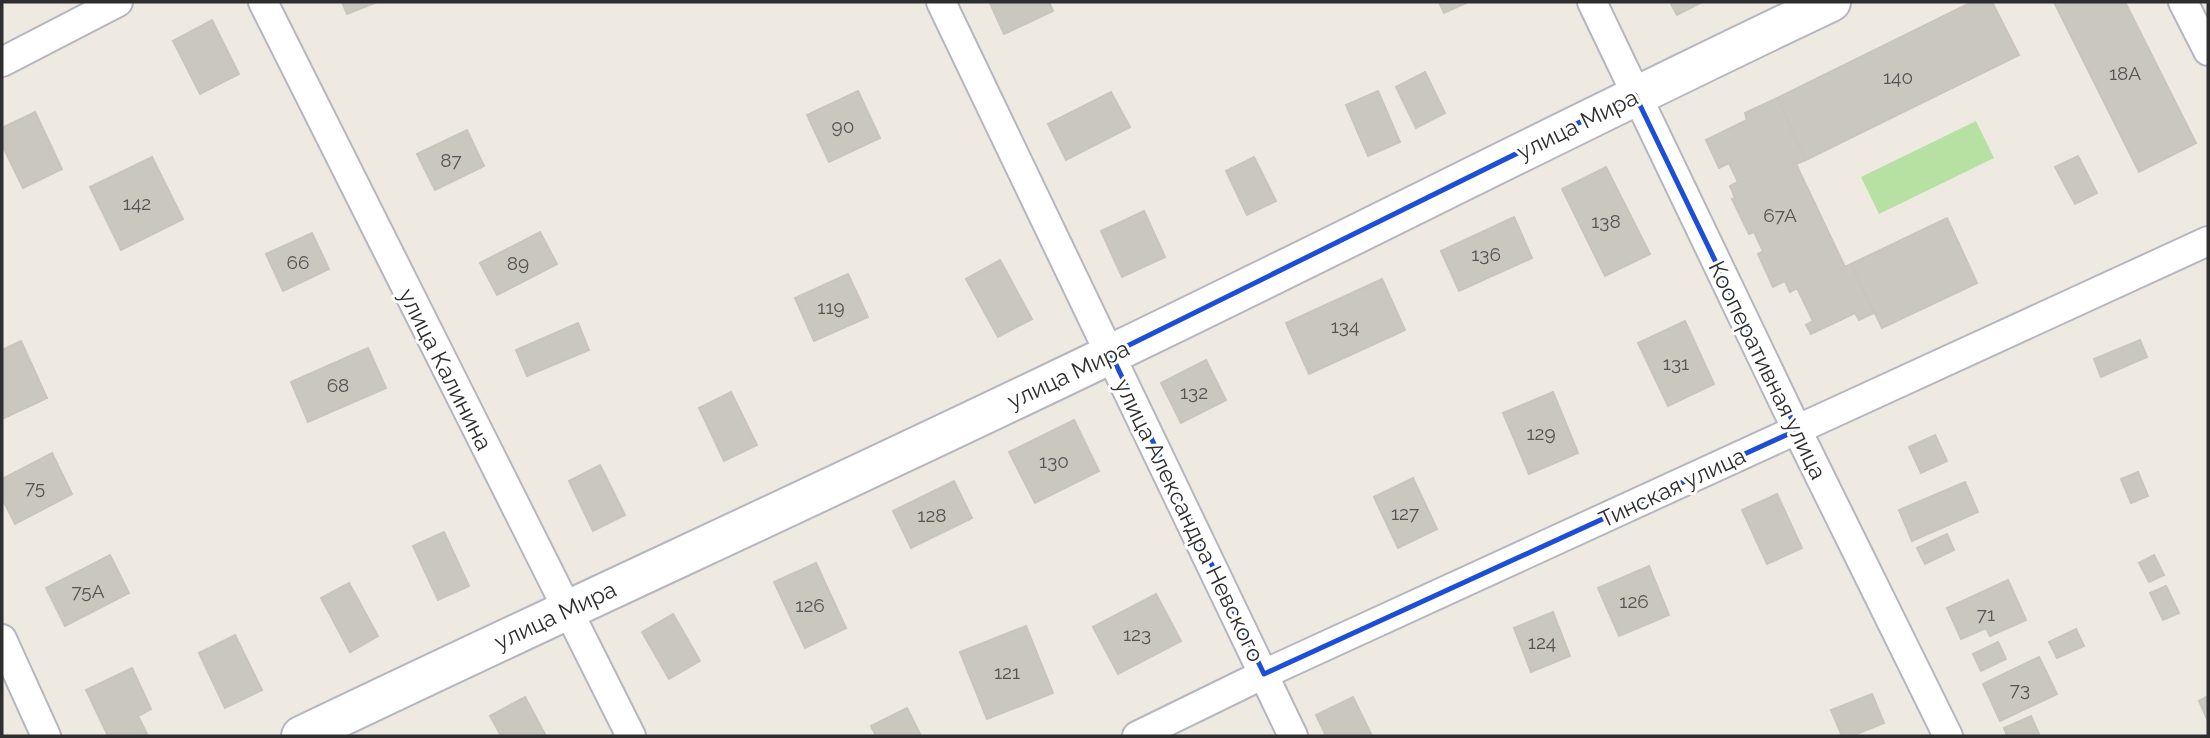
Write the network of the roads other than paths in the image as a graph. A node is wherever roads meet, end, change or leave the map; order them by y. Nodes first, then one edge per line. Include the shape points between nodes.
1 (118, 2) edge
2 (263, 2) edge
3 (941, 2) edge
4 (1592, 2) edge
5 (1831, 2) edge
6 (2183, 2) edge
7 (2208, 51) edge
8 (2, 62) edge
9 (1635, 95) junction
10 (2208, 240) edge
11 (1111, 354) junction
12 (1797, 430) junction
13 (566, 609) junction
14 (2, 639) edge
15 (1264, 674) junction
16 (46, 736) edge
17 (301, 736) edge
18 (631, 736) edge
19 (1137, 736) edge
20 (1293, 736) edge
21 (1948, 736) edge

1 - 8 street
2 - 13 street, улица Калинина
3 - 11 street, улица Александра Невского
4 - 9 street, Кооперативная улица
5 - 9 main road, улица Мира
6 - 7 street
9 - 11 main road, улица Мира
9 - 12 street, Кооперативная улица
10 - 12 street, Тинская улица
11 - 13 main road, улица Мира
11 - 15 street, улица Александра Невского
12 - 15 street, Тинская улица
12 - 21 street, Кооперативная улица
13 - 17 main road, улица Мира
13 - 18 street, улица Калинина
14 - 16 street
15 - 19 street, Тинская улица
15 - 20 street, улица Александра Невского

